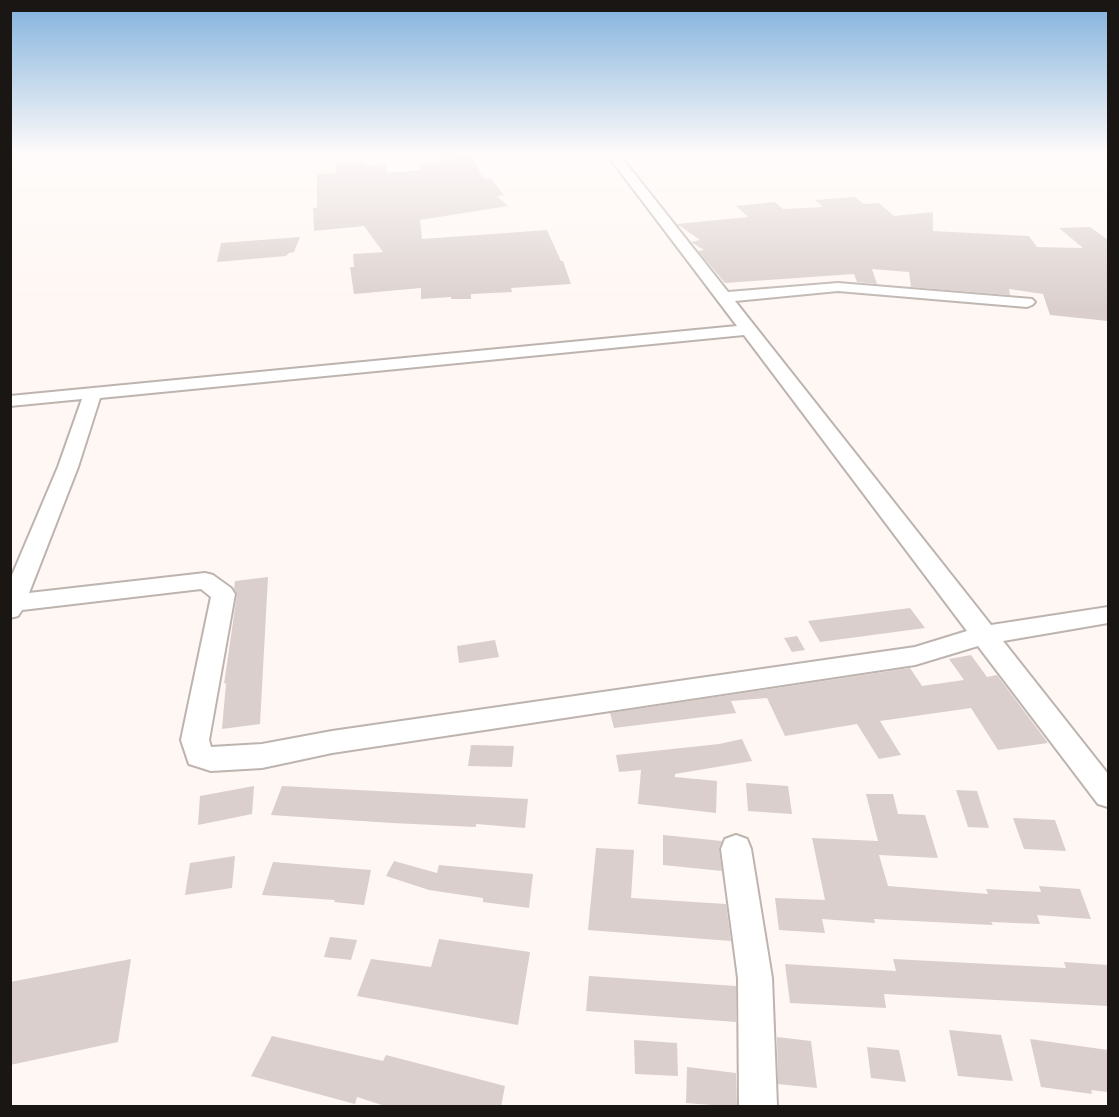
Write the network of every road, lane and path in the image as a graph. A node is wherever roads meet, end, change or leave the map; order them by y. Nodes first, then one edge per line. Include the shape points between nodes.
1 (653, 205) edge
2 (724, 297) junction
3 (1026, 302) dead end
4 (749, 330) junction
5 (93, 393) junction
6 (10, 400) edge
7 (12, 606) edge
8 (1108, 615) edge
9 (983, 635) junction
10 (1108, 795) edge
11 (736, 849) dead end
12 (758, 1107) edge

1 - 2 street
2 - 3 street via 838,287
2 - 4 street
4 - 5 street
4 - 9 street
5 - 6 street
5 - 7 street
7 - 9 street via 205,581 224,594 195,740 199,756 211,759 262,756 344,740 915,656
8 - 9 street
9 - 10 street
11 - 12 street via 755,978

